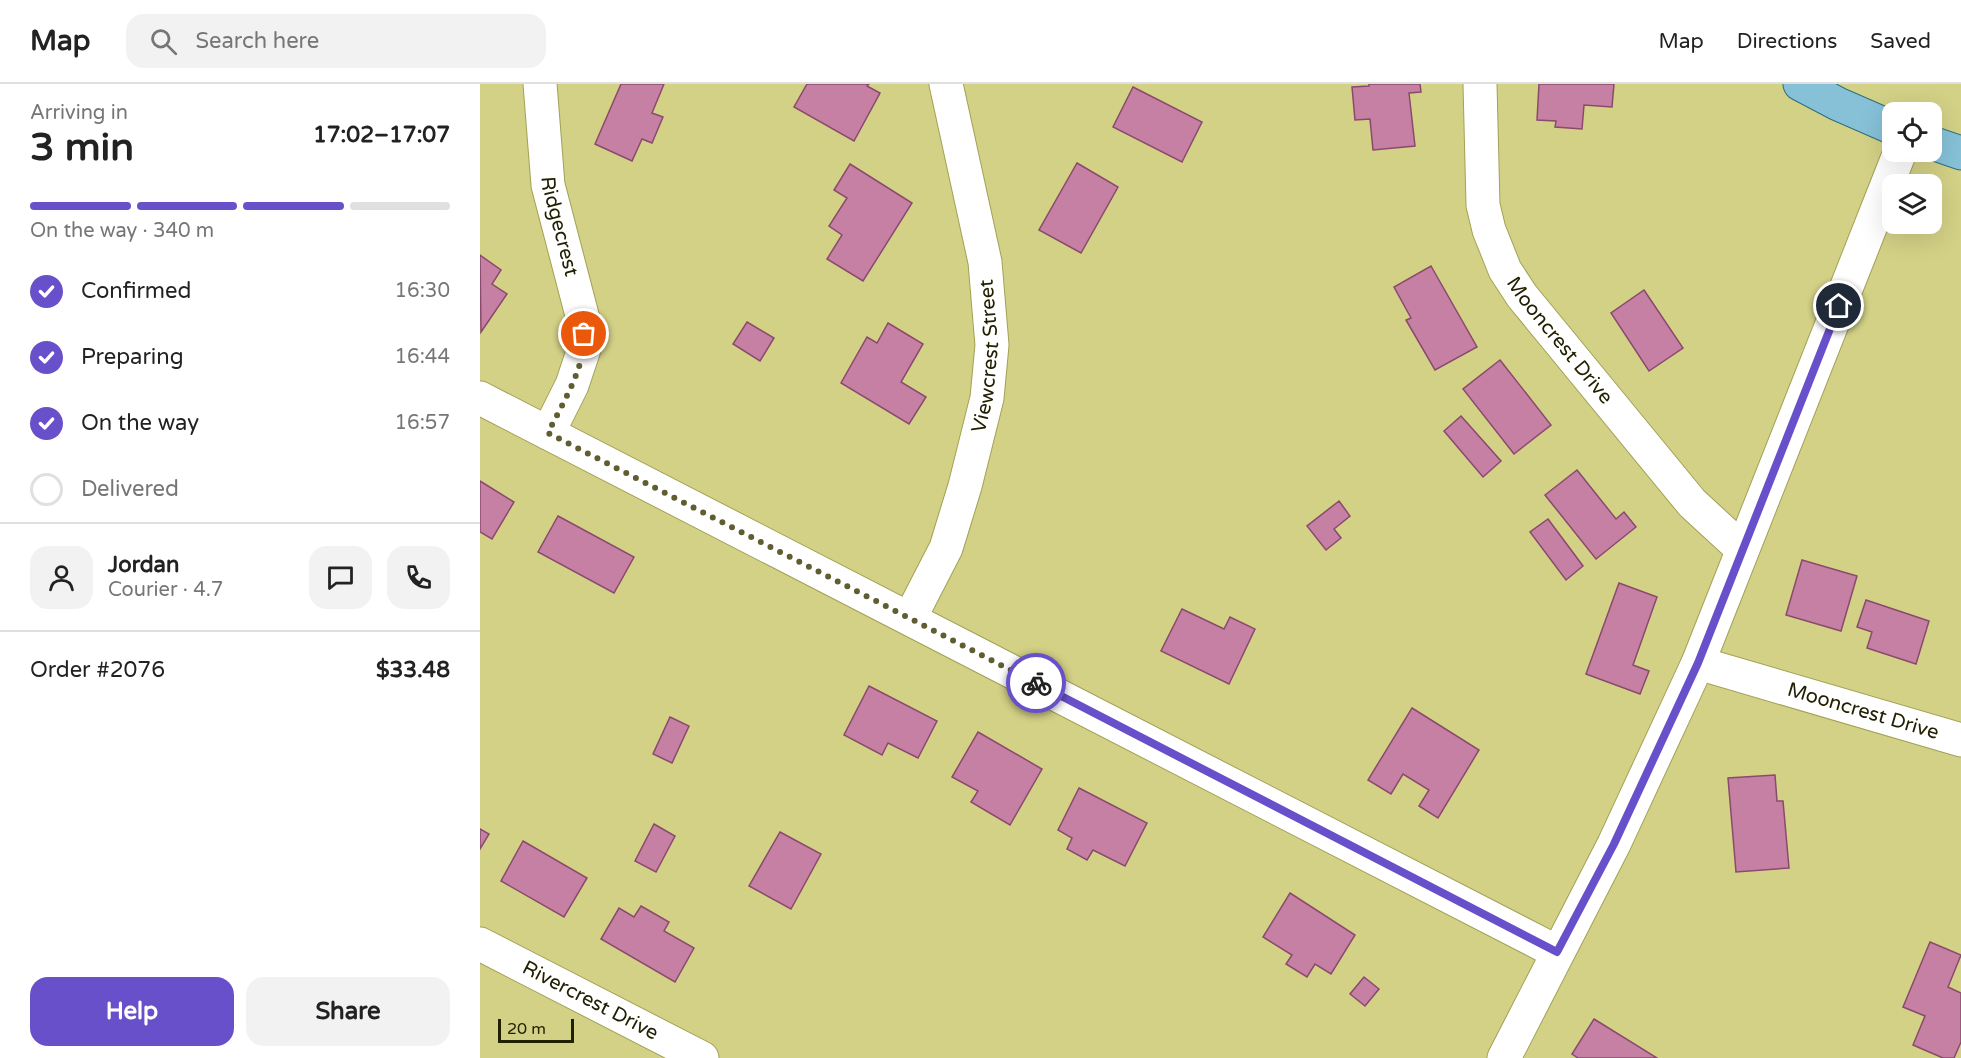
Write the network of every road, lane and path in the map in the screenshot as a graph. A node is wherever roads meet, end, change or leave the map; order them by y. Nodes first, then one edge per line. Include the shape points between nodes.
1 (540, 84) edge
2 (946, 84) edge
3 (1480, 84) edge
4 (1800, 84) edge
5 (1882, 123) edge
6 (1942, 146) edge
7 (1961, 153) edge
8 (1896, 162) edge
9 (480, 398) edge
10 (548, 433) junction
11 (1743, 549) junction
12 (910, 618) junction
13 (1698, 663) junction
14 (1961, 741) edge
15 (480, 944) edge
16 (1557, 952) junction
17 (702, 1058) edge
18 (1504, 1058) edge

1 - 10 street, Ridgecrest via 548,185 583,319 584,349 572,385
2 - 12 street, Viewcrest Street via 985,262 993,345 987,398 965,486 946,548
3 - 11 street, Mooncrest Drive via 1483,205 1505,270 1522,296 1692,503
4 - 5 main road
6 - 7 main road
8 - 11 street
9 - 10 street
10 - 12 street
11 - 13 street
12 - 16 street
13 - 14 street, Mooncrest Drive
13 - 16 street via 1614,844
15 - 17 street, Rivercrest Drive
16 - 18 street

